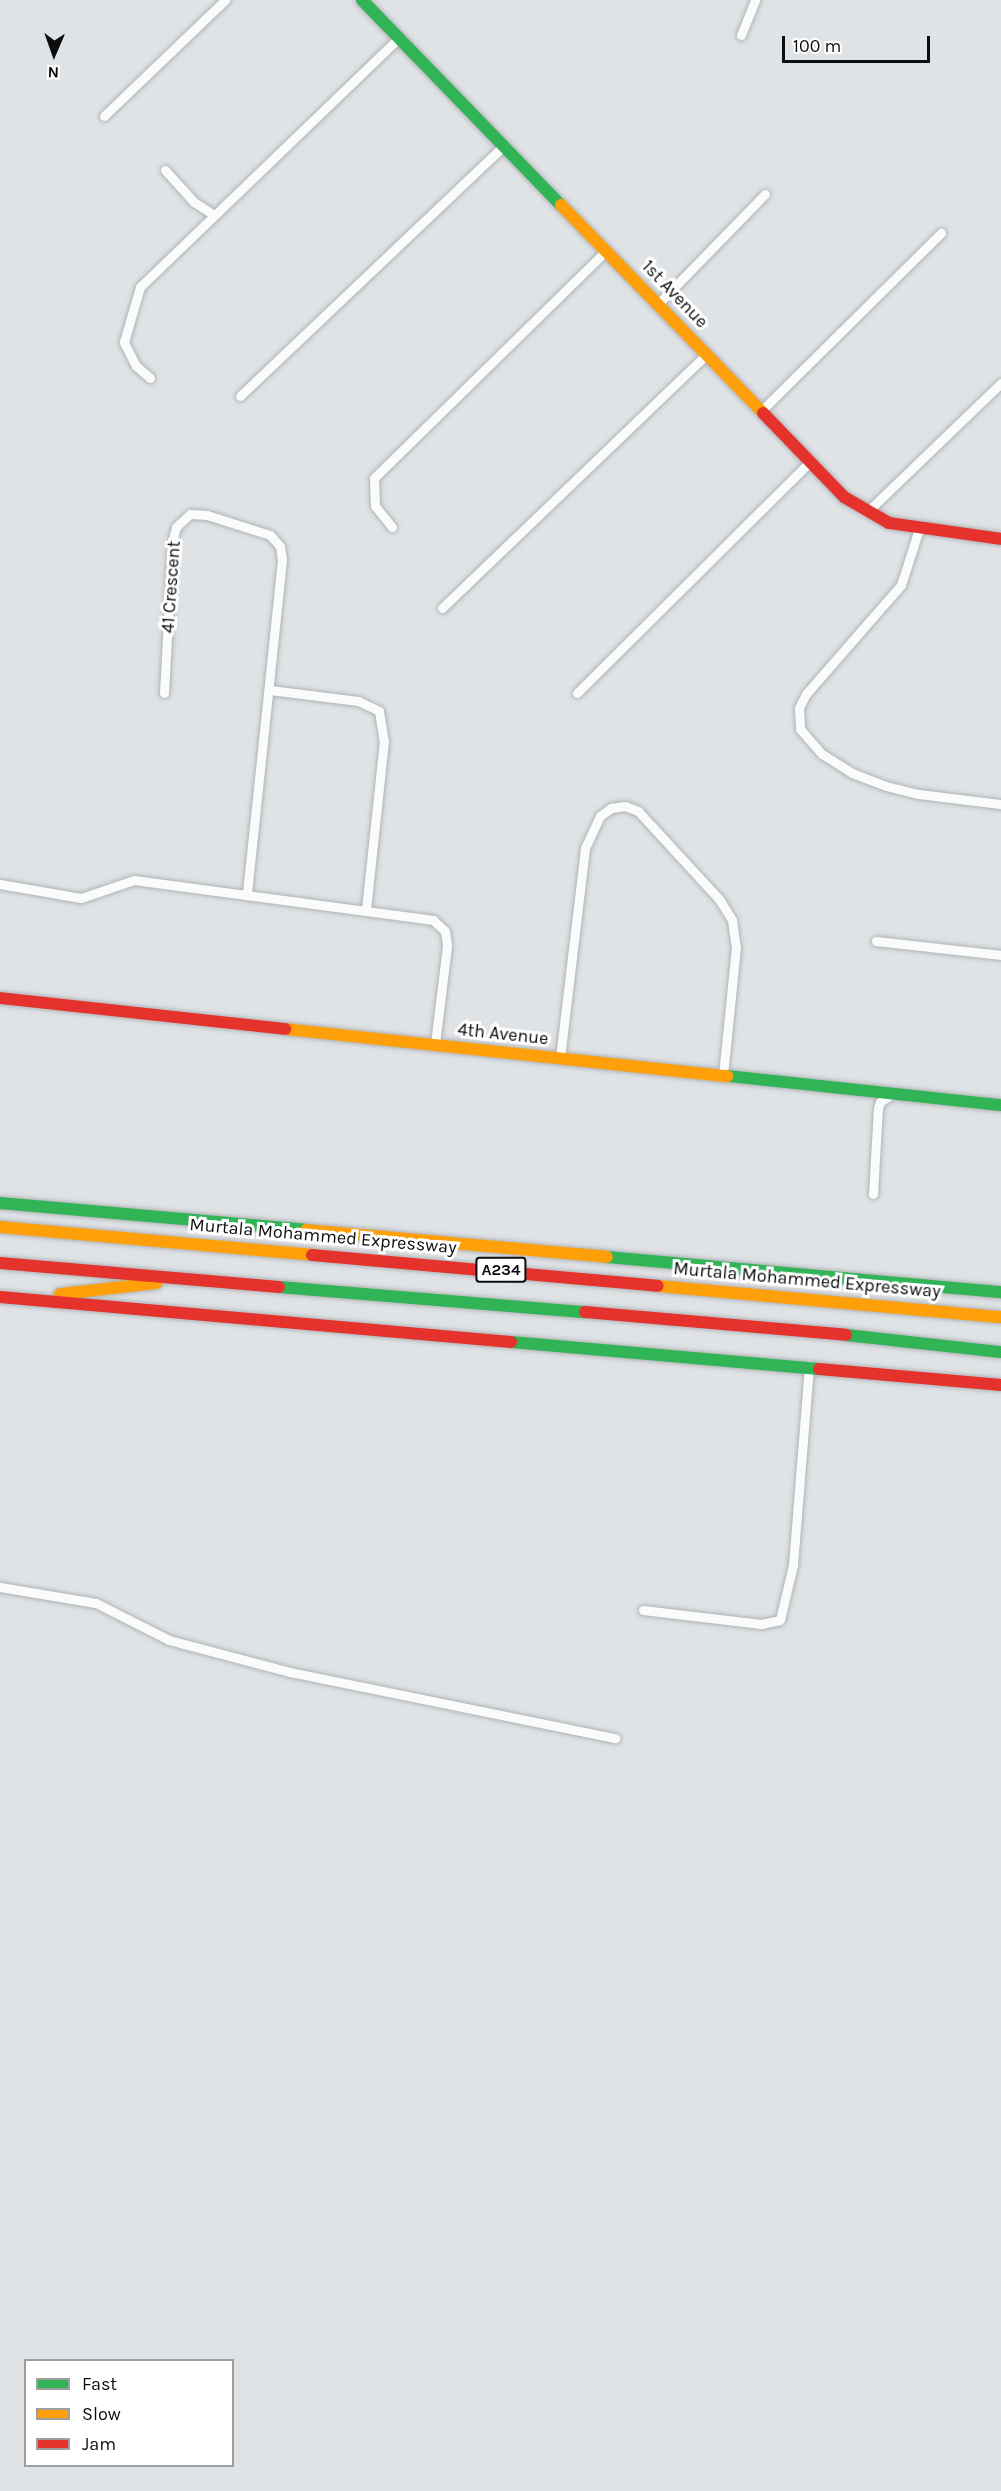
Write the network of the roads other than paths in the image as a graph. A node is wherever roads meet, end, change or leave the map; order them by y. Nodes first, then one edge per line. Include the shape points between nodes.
1 (225, 0) edge
2 (362, 0) edge
3 (755, 0) edge
4 (741, 35) dead end
5 (399, 38) junction
6 (104, 116) dead end
7 (503, 146) junction
8 (165, 170) dead end
9 (765, 194) dead end
10 (214, 215) junction
11 (941, 233) dead end
12 (607, 250) junction
13 (659, 303) junction
14 (708, 354) junction
15 (150, 378) dead end
16 (1001, 383) edge
17 (240, 396) dead end
18 (762, 410) junction
19 (810, 462) junction
20 (867, 512) junction
21 (392, 527) dead end
22 (919, 529) junction
23 (1001, 538) edge
24 (442, 608) dead end
25 (270, 690) junction
26 (164, 693) dead end
27 (577, 693) dead end
28 (1001, 804) edge
29 (0, 884) edge
30 (247, 895) junction
31 (366, 909) junction
32 (876, 941) dead end
33 (1001, 955) edge
34 (0, 998) edge
35 (435, 1044) junction
36 (560, 1058) junction
37 (723, 1076) junction
38 (892, 1094) junction
39 (1001, 1105) edge
40 (873, 1194) dead end
41 (0, 1203) edge
42 (39, 1206) junction
43 (0, 1227) edge
44 (190, 1243) junction
45 (0, 1263) edge
46 (193, 1279) junction
47 (1001, 1292) edge
48 (0, 1297) edge
49 (23, 1298) junction
50 (1001, 1317) edge
51 (1001, 1352) edge
52 (809, 1366) junction
53 (1001, 1385) edge
54 (0, 1587) edge
55 (643, 1610) dead end
56 (615, 1738) dead end

1 - 6 street
2 - 5 main road, 1st Avenue
3 - 4 street
5 - 7 main road, 1st Avenue
5 - 10 street
7 - 12 main road, 1st Avenue
7 - 17 street
8 - 10 street via 194,202
9 - 13 street
10 - 15 street via 140,287 124,342 136,366
11 - 18 street
12 - 13 main road, 1st Avenue
12 - 21 street via 374,478 375,506
13 - 14 main road, 1st Avenue
14 - 18 main road, 1st Avenue
14 - 24 street
16 - 20 street
18 - 19 main road, 1st Avenue
19 - 20 main road, 1st Avenue via 844,497
19 - 27 street
20 - 22 main road, 1st Avenue via 888,523
22 - 23 main road, 1st Avenue
22 - 28 street via 901,585 806,694 799,708 800,729 822,754 852,773 886,786 919,795
25 - 26 street, 41 Crescent via 280,546 270,535 238,523 190,514 176,527 172,543
25 - 30 street, 41 Crescent
25 - 31 street via 358,701 379,711 384,741
29 - 30 street via 72,898 89,897 134,880
30 - 31 street
31 - 35 street via 433,920 445,931 447,946
32 - 33 street
34 - 35 main road, 4th Avenue
35 - 36 main road, 4th Avenue
36 - 37 main road, 4th Avenue
36 - 37 street via 585,848 600,816 611,807 625,806 638,811 719,899 732,920 736,947
37 - 38 main road, 4th Avenue
38 - 39 main road, 4th Avenue
38 - 40 street via 878,1108
41 - 42 main road, Murtala Mohammed Expressway
42 - 44 main road
42 - 47 main road, Murtala Mohammed Expressway
43 - 44 main road, Murtala Mohammed Expressway / A234
44 - 50 main road, Murtala Mohammed Expressway / A234
45 - 46 main road, A234
46 - 49 main road
46 - 51 main road, A234 via 864,1336
48 - 49 main road
49 - 52 main road
52 - 53 main road
52 - 55 street via 793,1565 780,1620 761,1624
54 - 56 street via 96,1603 169,1640 290,1672

